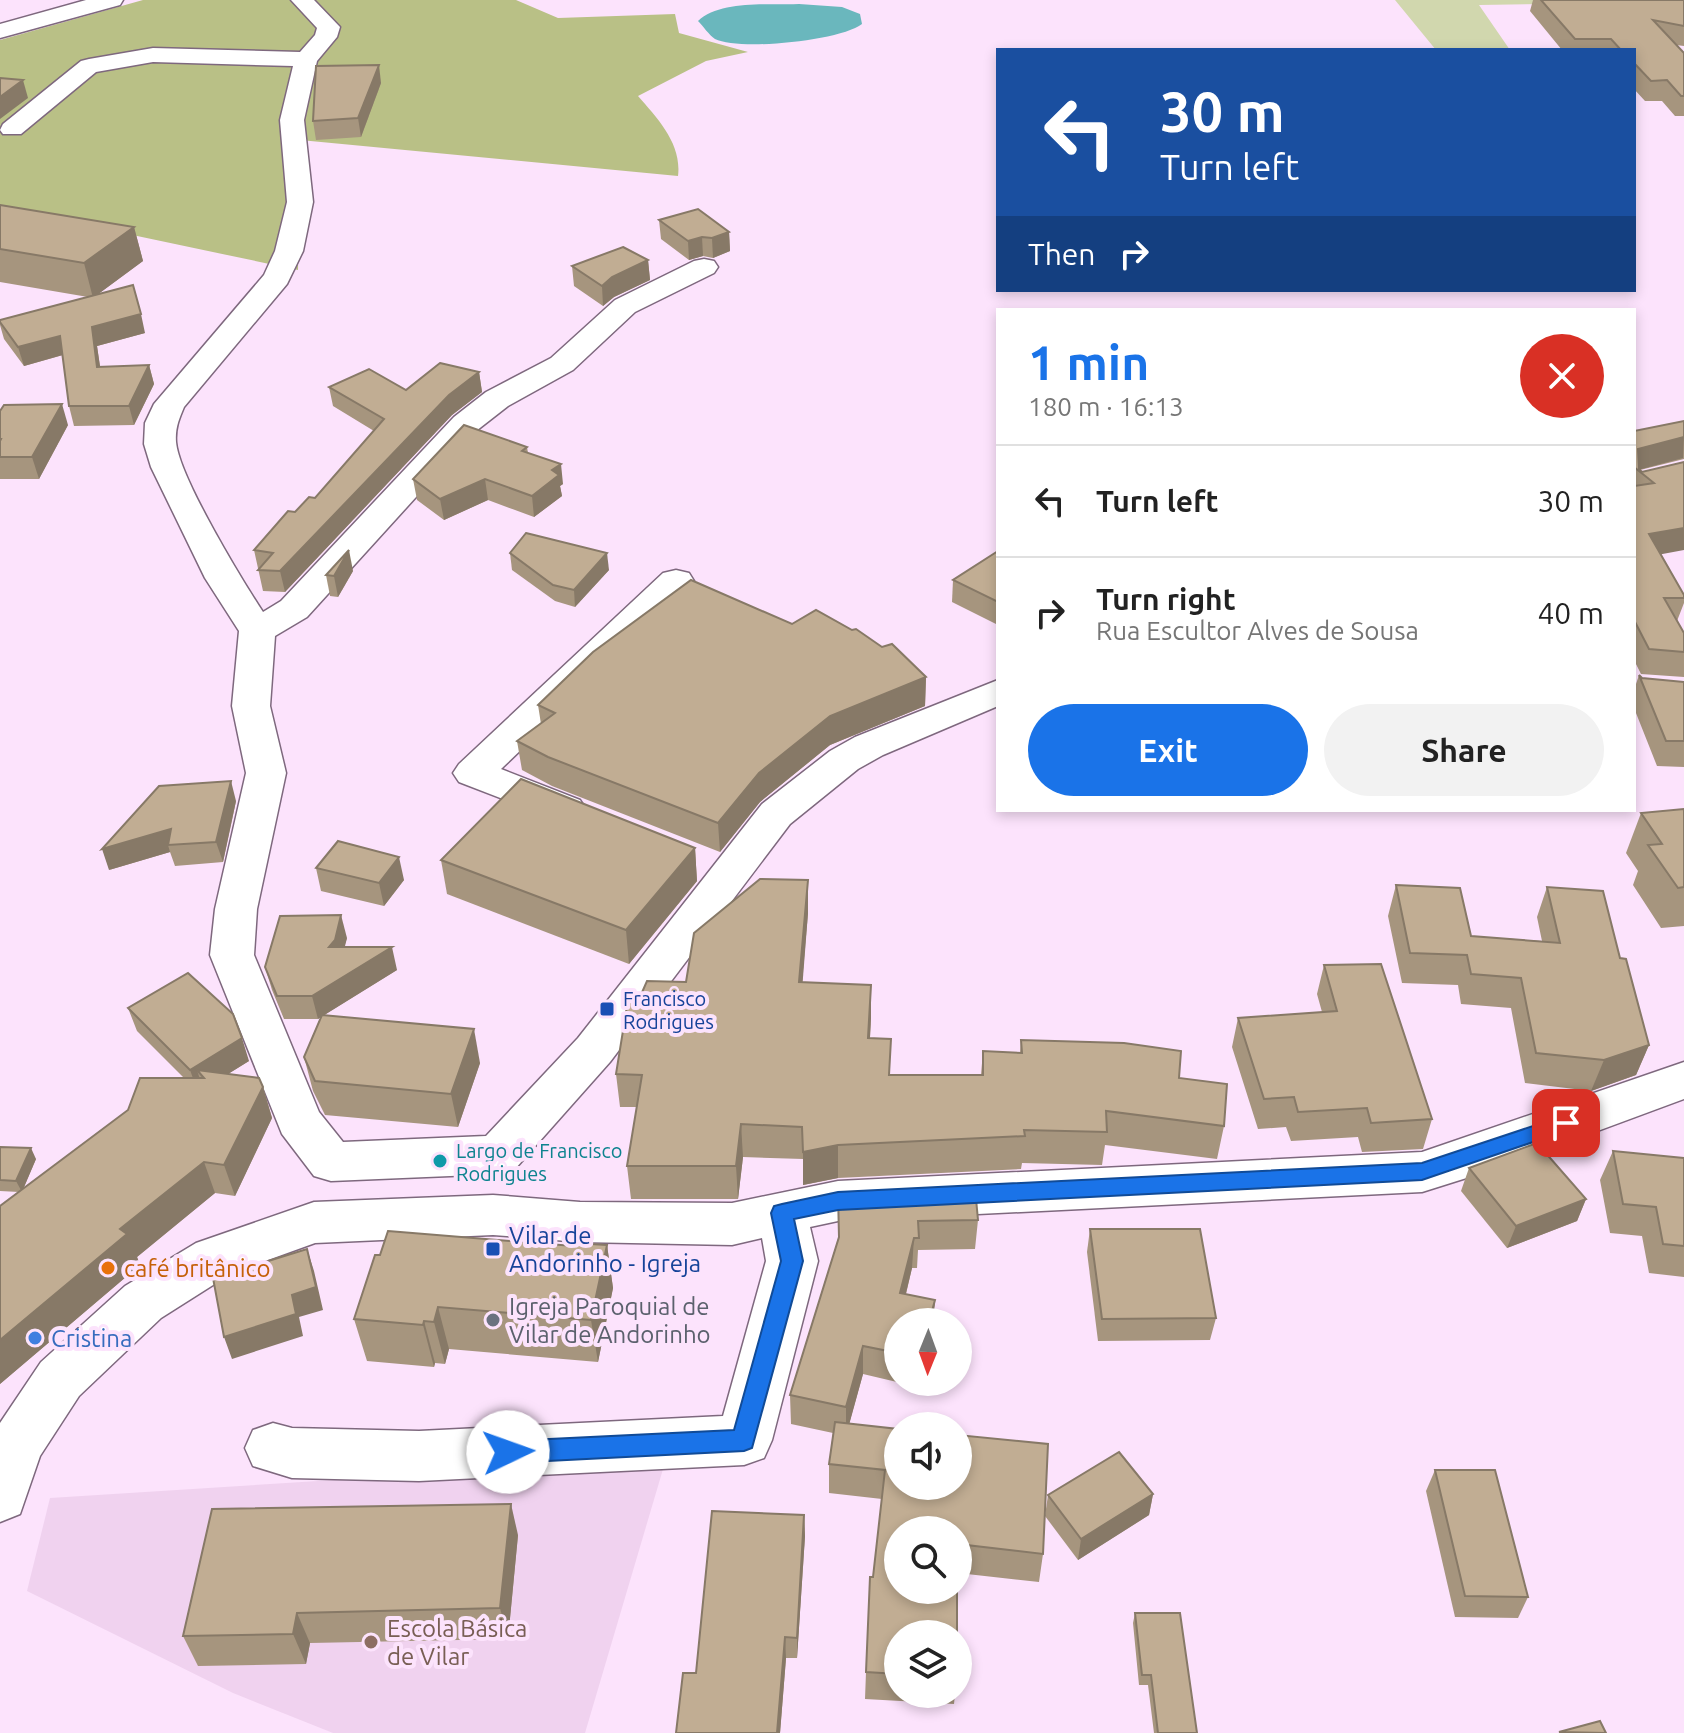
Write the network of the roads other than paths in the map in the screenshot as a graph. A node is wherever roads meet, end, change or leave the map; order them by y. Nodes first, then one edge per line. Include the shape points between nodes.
1 (55, 0) edge
2 (112, 0) edge
3 (302, 0) edge
4 (0, 14) edge
5 (0, 31) edge
6 (306, 59) junction
7 (12, 129) dead end
8 (704, 267) dead end
9 (676, 581) dead end
10 (257, 631) junction
11 (996, 693) edge
12 (602, 824) edge
13 (687, 858) edge
14 (729, 875) junction
15 (1684, 1080) edge
16 (498, 1155) junction
17 (331, 1162) junction
18 (782, 1213) junction
19 (493, 1215) junction
20 (314, 1223) junction
21 (273, 1448) dead end
22 (5, 1462) edge

1 - 4 highway
2 - 5 highway
3 - 6 street via 329,27
6 - 7 street via 153,55 89,66
6 - 10 street via 292,120 300,202 289,251 277,278 170,404 161,423 167,467 223,578
8 - 10 street via 625,306 562,364 497,399 465,424 294,609
9 - 12 street via 473,773
10 - 17 street via 251,706 266,773 236,909 232,955 299,1121
11 - 14 street via 844,760 776,814
13 - 14 street
14 - 16 street via 594,1050
15 - 18 street via 1422,1172 838,1201
16 - 17 street
16 - 19 street
17 - 20 street
18 - 19 street via 732,1224
18 - 21 street via 792,1261 744,1440 419,1456
19 - 20 street
20 - 22 street via 214,1258 143,1302 60,1379

